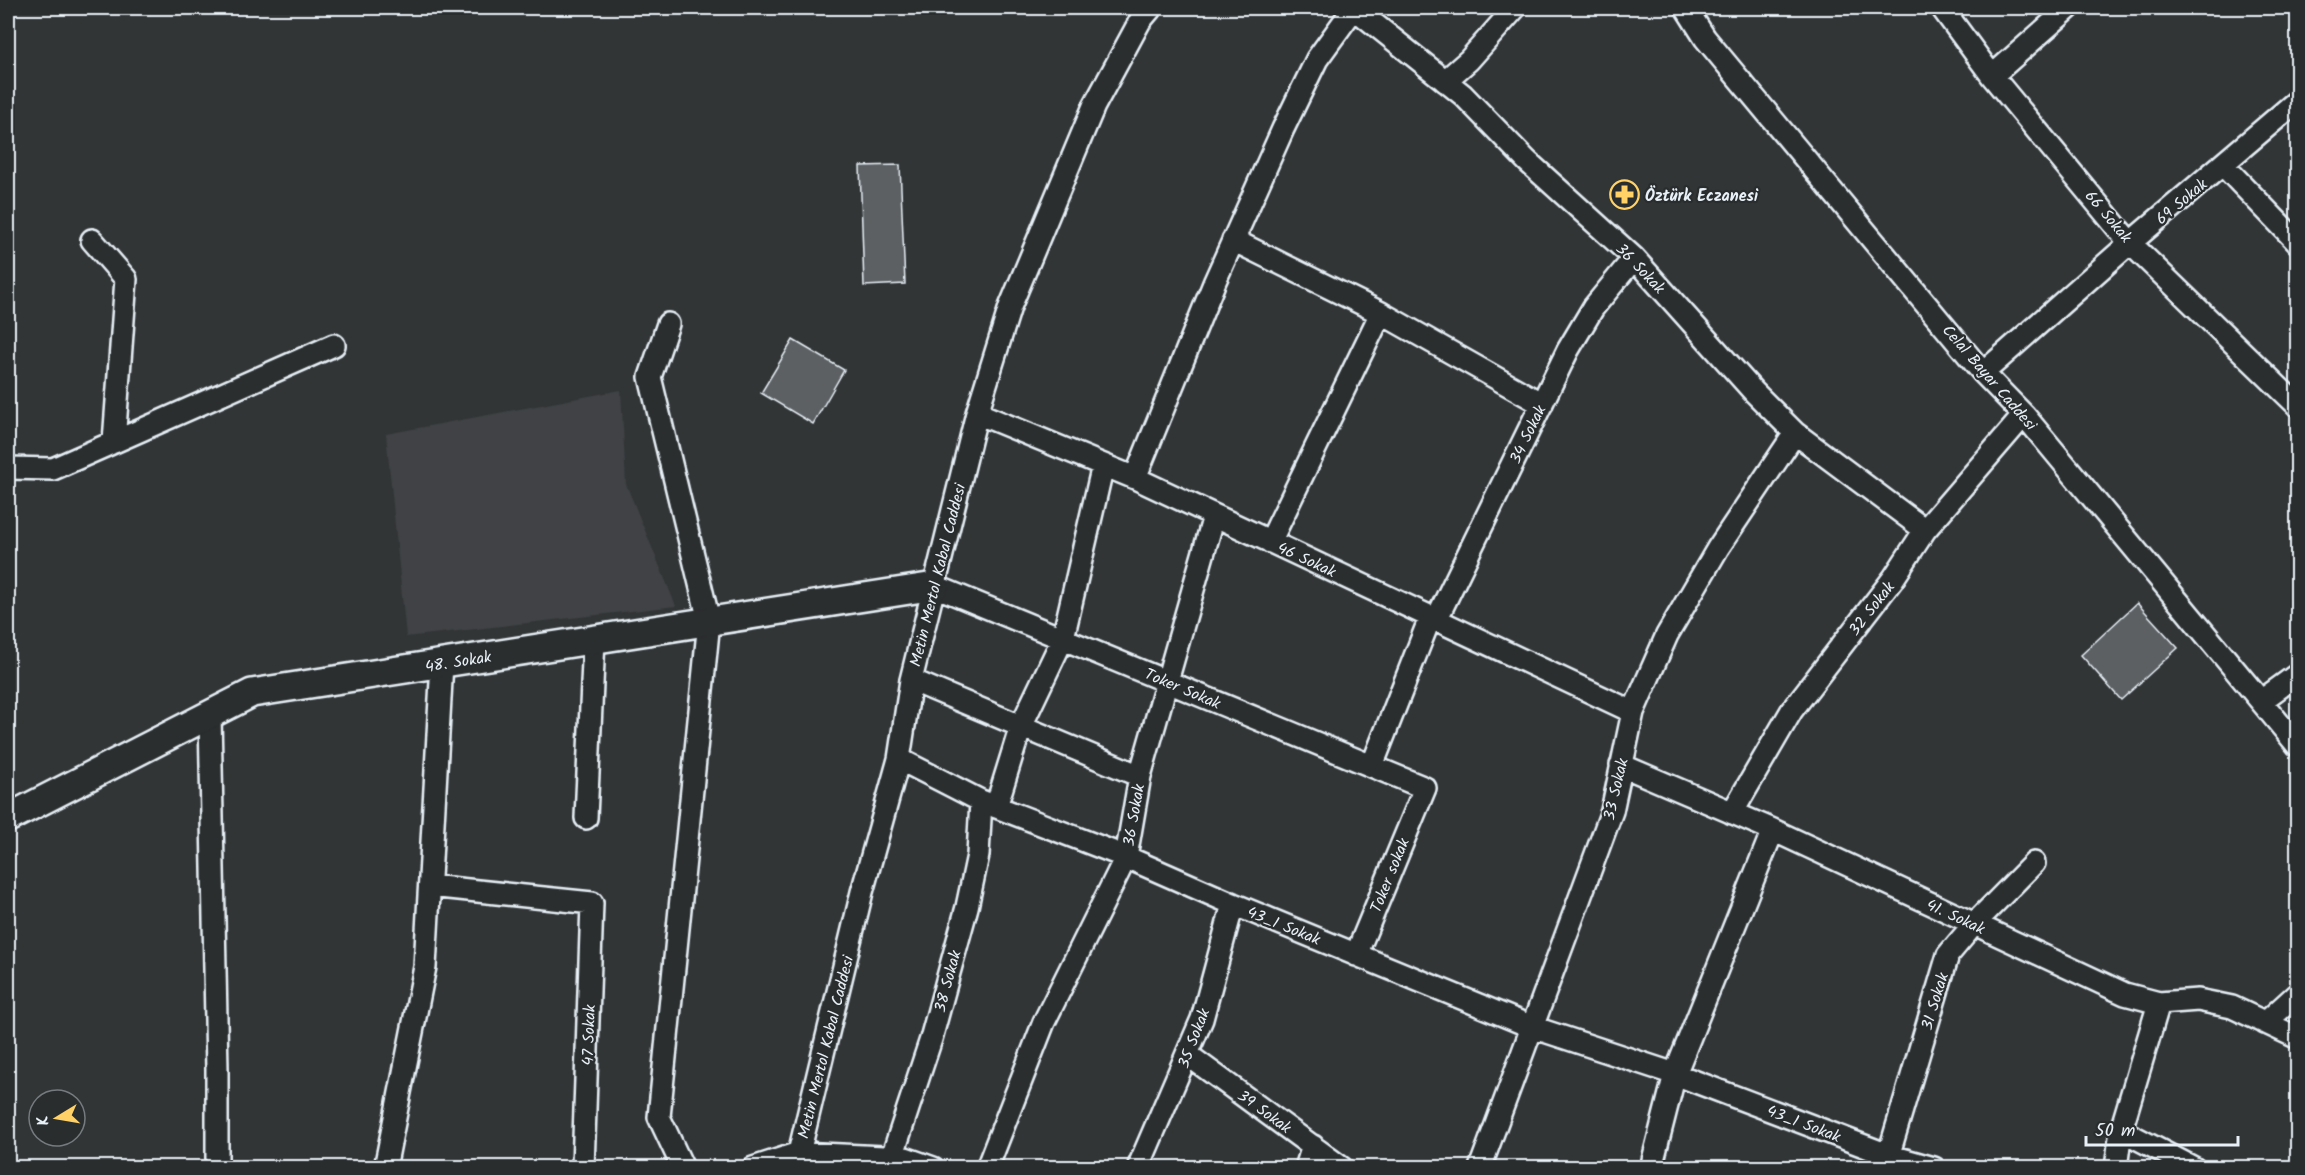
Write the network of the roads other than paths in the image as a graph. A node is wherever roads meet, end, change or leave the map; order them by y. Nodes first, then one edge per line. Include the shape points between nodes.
1 (1151, 8) edge
2 (1354, 8) edge
3 (1515, 8) edge
4 (1687, 8) edge
5 (1942, 8) edge
6 (2069, 8) edge
7 (1992, 76) junction
8 (1445, 81) junction
9 (2298, 100) edge
10 (2223, 165) junction
11 (92, 240) dead end
12 (1233, 240) junction
13 (2130, 243) junction
14 (2298, 243) edge
15 (1634, 258) junction
16 (1381, 314) junction
17 (668, 324) dead end
18 (333, 345) dead end
19 (1983, 373) junction
20 (2296, 400) edge
21 (1542, 404) junction
22 (977, 413) junction
23 (2024, 415) junction
24 (1795, 433) junction
25 (114, 442) junction
26 (1103, 465) junction
27 (8, 468) edge
28 (1135, 478) junction
29 (1214, 516) junction
30 (1925, 530) junction
31 (1270, 542) junction
32 (935, 586) junction
33 (1433, 619) junction
34 (710, 621) junction
35 (1063, 638) junction
36 (594, 639) junction
37 (442, 663) junction
38 (2298, 674) edge
39 (911, 680) junction
40 (1166, 681) junction
41 (2261, 702) junction
42 (1633, 712) junction
43 (210, 715) junction
44 (1021, 726) junction
45 (2298, 746) edge
46 (899, 759) junction
47 (1621, 765) junction
48 (1372, 766) junction
49 (1140, 776) junction
50 (1422, 795) joint
51 (989, 804) junction
52 (1732, 813) junction
53 (8, 818) edge
54 (586, 818) dead end
55 (1773, 830) junction
56 (1126, 857) junction
57 (2034, 863) dead end
58 (429, 886) junction
59 (1233, 904) junction
60 (1974, 924) junction
61 (1356, 955) junction
62 (2298, 993) edge
63 (2159, 1003) junction
64 (2265, 1023) junction
65 (1532, 1027) junction
66 (2298, 1038) edge
67 (1188, 1056) junction
68 (1675, 1074) junction
69 (2121, 1130) junction
70 (1312, 1146) junction
71 (892, 1157) junction
72 (799, 1160) edge
73 (1886, 1161) edge
74 (217, 1167) edge
75 (386, 1167) edge
76 (583, 1167) edge
77 (683, 1167) edge
78 (753, 1167) edge
79 (933, 1167) edge
80 (987, 1167) edge
81 (1138, 1167) edge
82 (1306, 1167) edge
83 (1342, 1167) edge
84 (1480, 1167) edge
85 (1651, 1167) edge
86 (1934, 1167) edge
87 (2116, 1167) edge
88 (2194, 1167) edge

1 - 22 street, Metin Mertol Kabal Caddesi via 1094,106 1010,307
2 - 8 street, 36 Sokak
2 - 12 street via 1317,59
3 - 8 street
4 - 19 street, Celal Bayar Caddesi via 1705,38
5 - 7 street, 66 Sokak
6 - 7 street
7 - 13 street, 66 Sokak
8 - 15 street, 36 Sokak
9 - 10 street, 69 Sokak
10 - 13 street, 69 Sokak
10 - 14 street
11 - 25 street via 126,279
12 - 16 street
12 - 28 street
13 - 19 street, 69 Sokak
13 - 20 street, 66 Sokak
15 - 21 street, 34 Sokak via 1593,308
15 - 24 street, 36 Sokak
16 - 21 street
16 - 31 street
17 - 34 street via 650,377
18 - 25 street
19 - 23 street, Celal Bayar Caddesi
21 - 33 street, 34 Sokak
22 - 26 street, 46 Sokak
22 - 32 street, Metin Mertol Kabal Caddesi
23 - 30 street, 32 Sokak
23 - 41 street, Celal Bayar Caddesi
24 - 30 street, 36 Sokak
24 - 42 street, 33 Sokak via 1718,548 1667,635
25 - 27 street via 53,469
26 - 28 street, 46 Sokak
26 - 35 street, 38 Sokak
28 - 29 street, 46 Sokak
29 - 31 street, 46 Sokak
29 - 40 street, 36 Sokak
30 - 52 street, 32 Sokak via 1893,579 1792,710
31 - 33 street, 46 Sokak
32 - 34 main road, 48. Sokak
32 - 35 street, Toker Sokak
32 - 39 street, Metin Mertol Kabal Caddesi
33 - 42 street, 46 Sokak
33 - 48 street, 34 Sokak
34 - 36 main road, 48. Sokak
34 - 77 street via 659,1117
35 - 40 street, Toker Sokak
35 - 44 street, 38 Sokak
36 - 37 main road, 48. Sokak
36 - 54 street
37 - 43 main road, 48. Sokak via 252,693
37 - 58 street
38 - 41 street
39 - 44 street
39 - 46 street, Metin Mertol Kabal Caddesi
40 - 48 street, Toker Sokak
40 - 49 street, 36 Sokak
41 - 45 street, Celal Bayar Caddesi
42 - 47 street, 33 Sokak
43 - 53 main road, 48. Sokak
43 - 74 street
44 - 49 street
44 - 51 street, 38 Sokak
46 - 51 street, 43_1 Sokak
46 - 72 street, Metin Mertol Kabal Caddesi via 862,892
47 - 52 street, 41. Sokak
47 - 65 street, 33 Sokak via 1612,811
48 - 50 street, Toker Sokak via 1425,788
49 - 56 street, 36 Sokak
50 - 61 street, Toker sokak
51 - 56 street, 43_1 Sokak
51 - 71 street, 38 Sokak via 968,907
52 - 55 street, 41. Sokak
55 - 60 street, 41. Sokak
55 - 68 street
56 - 59 street, 43_1 Sokak
56 - 80 street, 36 Sokak via 1044,1022
57 - 60 street, 31 Sokak
58 - 75 street via 425,967
58 - 76 street, 47 Sokak via 592,903
59 - 61 street, 43_1 Sokak
59 - 67 street, 35 Sokak
60 - 63 street, 41. Sokak via 2125,994
60 - 73 street, 31 Sokak via 1948,955
61 - 65 street, 43_1 Sokak
62 - 64 street
63 - 64 street, 41. Sokak via 2198,1000 2232,1007
63 - 69 street
64 - 66 street, 41. Sokak
65 - 68 street, 43_1 Sokak
65 - 84 street, 33 Sokak
67 - 70 street, 39 Sokak
67 - 81 street, 35 Sokak
68 - 73 street, 43_1 Sokak
68 - 85 street
69 - 87 street
69 - 88 street
70 - 82 street
70 - 83 street, 39 Sokak
71 - 72 street
71 - 79 street
72 - 78 street
73 - 86 street, 43_1 Sokak

